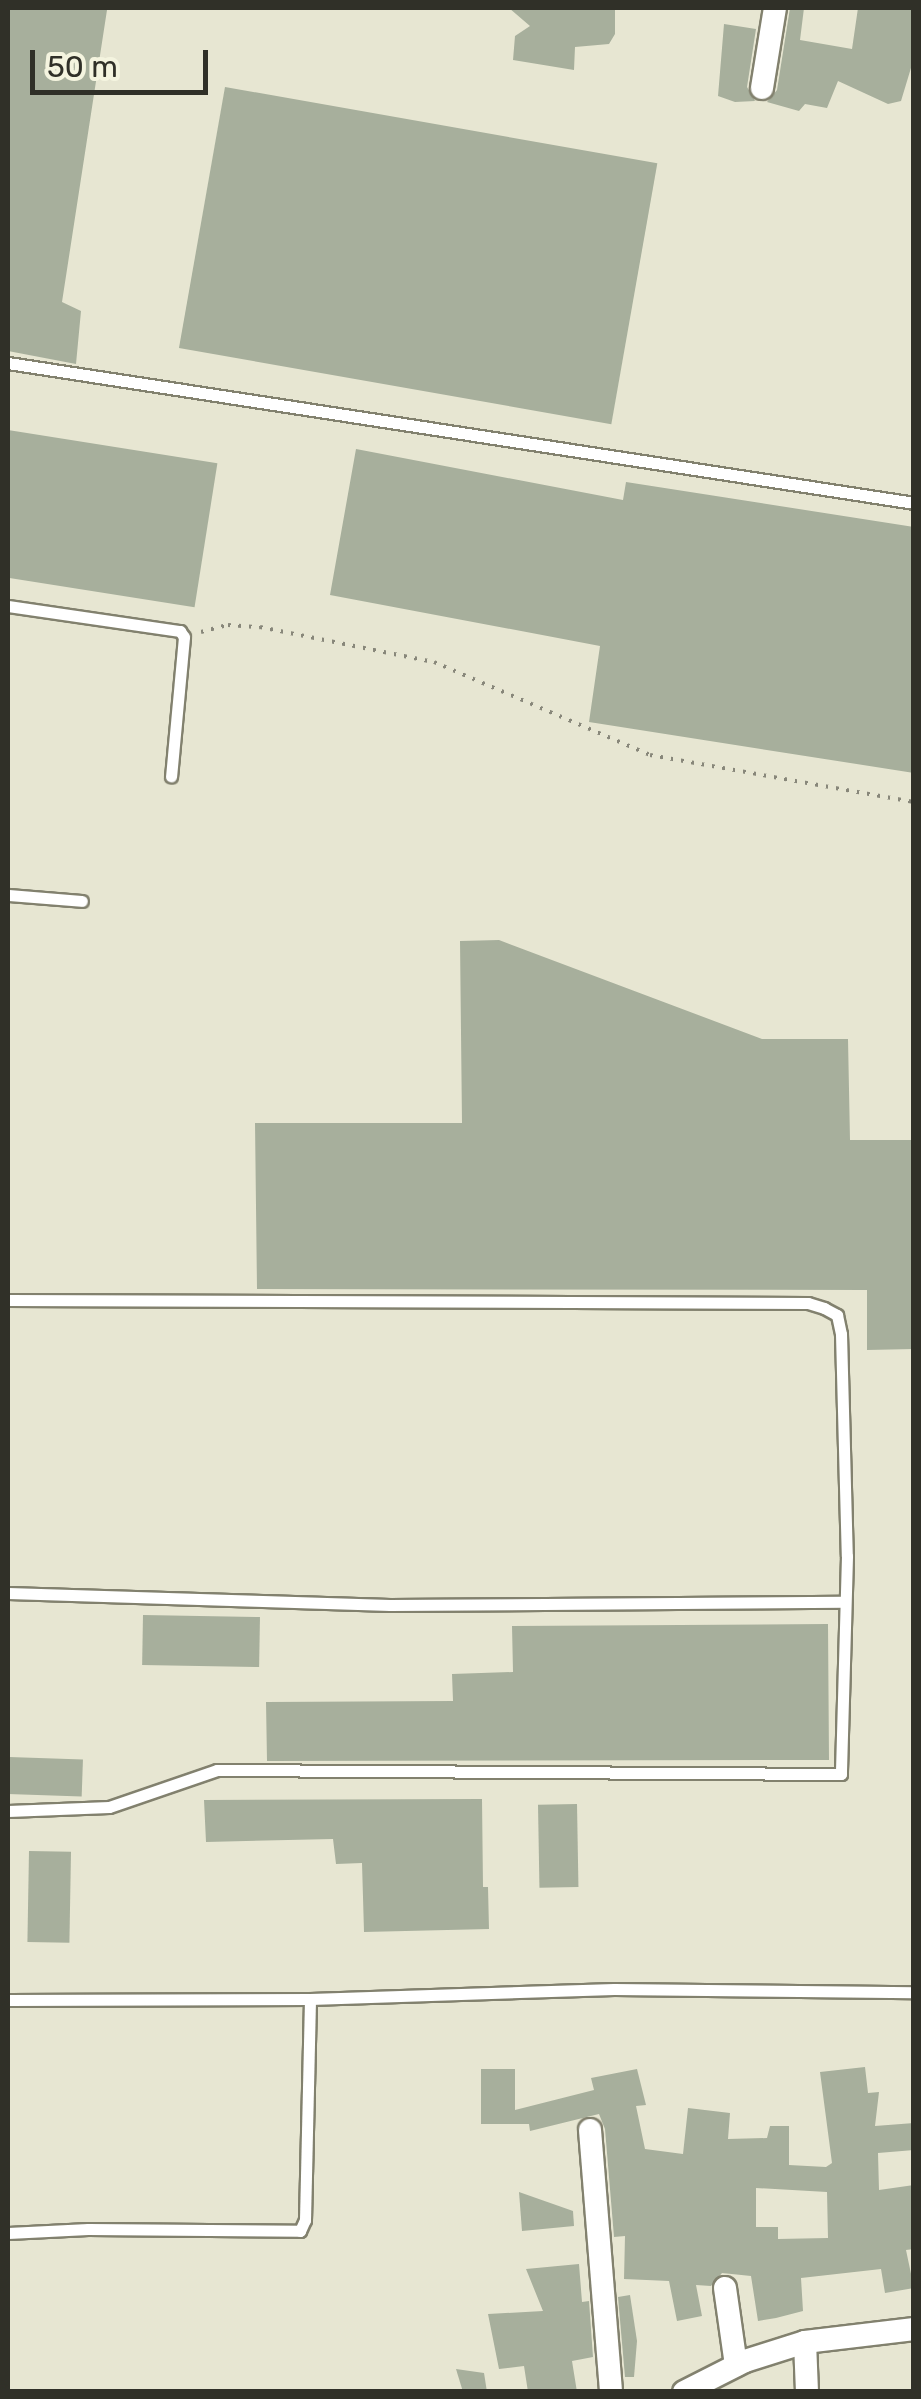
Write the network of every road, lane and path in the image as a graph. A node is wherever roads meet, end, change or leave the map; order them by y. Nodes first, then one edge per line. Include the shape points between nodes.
1 (775, 8) edge
2 (762, 88) dead end
3 (8, 363) edge
4 (914, 504) edge
5 (8, 606) edge
6 (184, 637) junction
7 (170, 776) dead end
8 (914, 802) edge
9 (8, 895) edge
10 (82, 901) dead end
11 (8, 1300) edge
12 (8, 1593) edge
13 (844, 1602) junction
14 (8, 1811) edge
15 (914, 1992) edge
16 (310, 1999) junction
17 (8, 2000) edge
18 (590, 2130) dead end
19 (8, 2233) edge
20 (726, 2288) dead end
21 (914, 2329) edge
22 (806, 2342) junction
23 (736, 2365) junction
24 (610, 2392) edge
25 (684, 2392) edge
26 (807, 2392) edge

1 - 2 street
3 - 4 lane
5 - 6 lane via 173,628
6 - 7 lane
6 - 8 path via 240,625 434,662 650,755
9 - 10 lane
11 - 13 lane via 824,1308 836,1315 841,1334
12 - 13 lane via 390,1606
13 - 14 lane via 841,1774 217,1770 108,1807
15 - 16 lane via 614,1989
16 - 17 lane
16 - 19 lane via 300,2230
18 - 24 street
20 - 23 street
21 - 22 street
22 - 23 street
22 - 26 street
23 - 25 street

